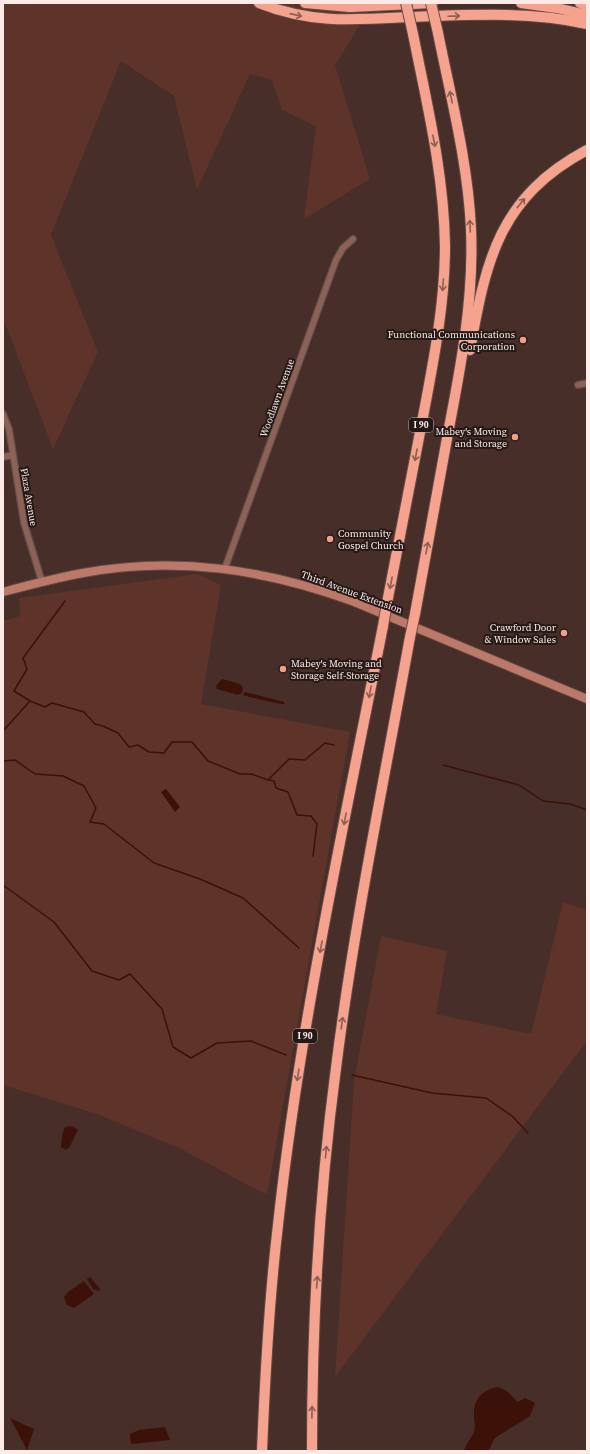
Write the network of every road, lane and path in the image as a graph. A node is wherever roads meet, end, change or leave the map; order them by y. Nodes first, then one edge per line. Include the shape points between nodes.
1 (259, 3) edge
2 (305, 3) edge
3 (406, 3) edge
4 (432, 3) edge
5 (521, 3) edge
6 (580, 3) edge
7 (587, 6) edge
8 (587, 14) edge
9 (587, 24) edge
10 (587, 150) edge
11 (353, 240) dead end
12 (587, 383) edge
13 (578, 385) dead end
14 (3, 414) edge
15 (449, 429) junction
16 (13, 455) junction
17 (3, 457) edge
18 (225, 568) junction
19 (42, 582) junction
20 (3, 592) edge
21 (587, 699) edge
22 (262, 1451) edge
23 (312, 1451) edge

1 -> 9 highway via 288,13 320,19 509,14 556,18
2 - 4 highway via 350,7
3 -> 22 highway, I 90, bridge via 439,171 444,222 441,312 316,971 291,1121 275,1255
15 -> 4 highway, bridge via 468,315 471,230 465,167
5 - 8 highway
6 - 7 highway
15 -> 10 highway via 464,381 485,274 496,243 513,213 534,188 560,166
11 - 18 street, Woodlawn Avenue via 343,248 336,260
12 - 13 street
14 - 16 street, Plaza Avenue via 9,429
23 -> 15 highway, bridge via 316,1291 334,1078 360,907
16 - 17 street
16 - 19 street, Plaza Avenue via 24,523
18 - 19 street, Third Avenue Extension via 174,566 111,569
18 - 21 street, Third Avenue Extension via 287,580 352,600
19 - 20 street, Third Avenue Extension

